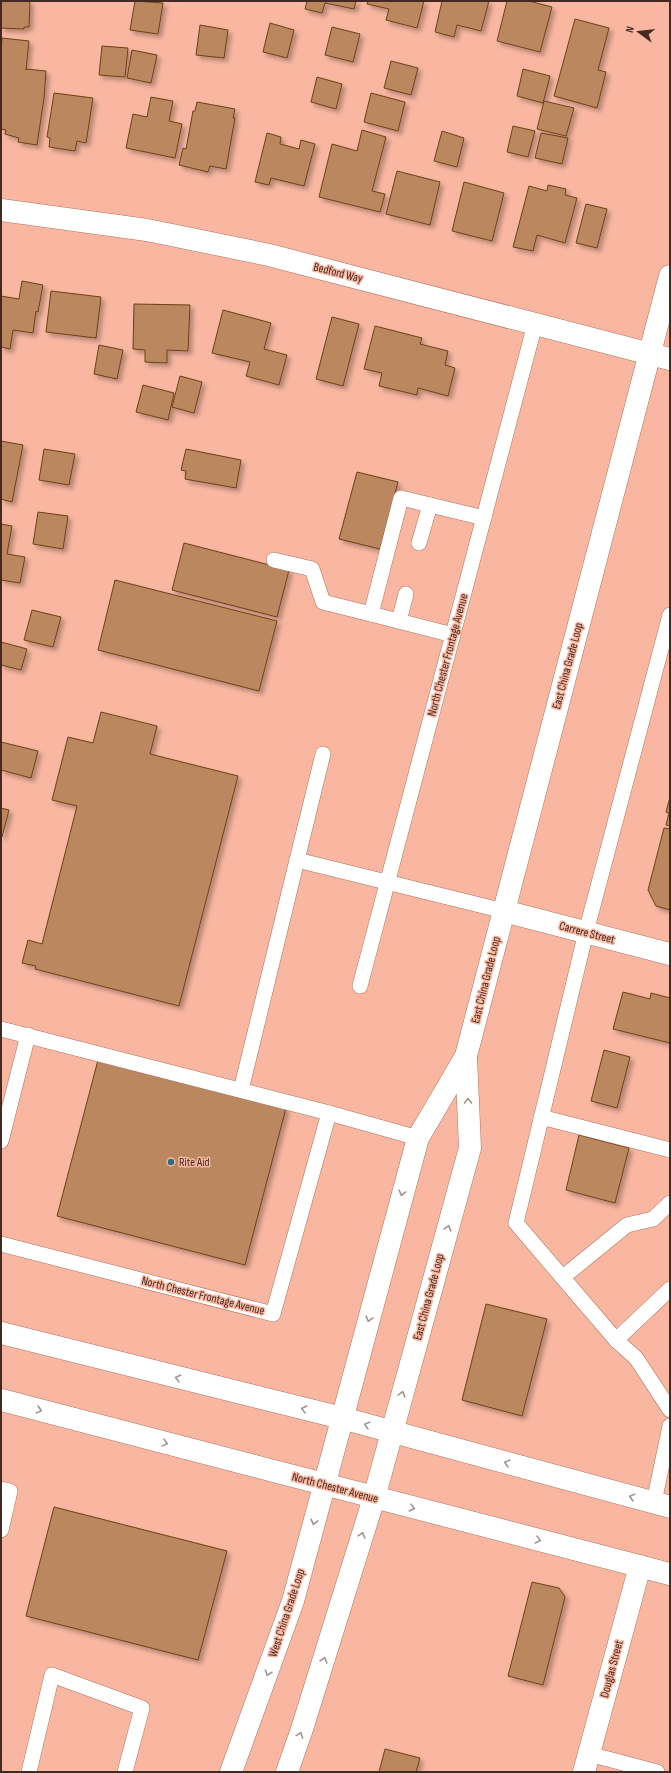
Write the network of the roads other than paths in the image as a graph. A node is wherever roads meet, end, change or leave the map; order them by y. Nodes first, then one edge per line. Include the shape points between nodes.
1 (1, 210) edge
2 (670, 276) edge
3 (535, 324) junction
4 (660, 356) edge
5 (430, 504) junction
6 (484, 518) junction
7 (419, 543) dead end
8 (274, 560) dead end
9 (406, 594) dead end
10 (370, 614) junction
11 (670, 615) edge
12 (399, 621) junction
13 (453, 635) junction
14 (323, 754) dead end
15 (297, 860) junction
16 (387, 884) junction
17 (504, 911) junction
18 (586, 932) junction
19 (670, 954) edge
20 (360, 986) dead end
21 (1, 1029) edge
22 (28, 1035) junction
23 (466, 1056) junction
24 (241, 1090) junction
25 (5, 1104) edge
26 (329, 1113) junction
27 (541, 1117) junction
28 (418, 1138) junction
29 (1, 1141) edge
30 (670, 1150) edge
31 (670, 1203) edge
32 (1, 1244) edge
33 (563, 1277) junction
34 (670, 1289) edge
35 (1, 1333) edge
36 (616, 1340) junction
37 (1, 1343) edge
38 (49, 1346) junction
39 (1, 1400) edge
40 (670, 1410) edge
41 (342, 1418) junction
42 (670, 1431) edge
43 (392, 1432) junction
44 (333, 1451) joint
45 (324, 1484) junction
46 (1, 1489) edge
47 (374, 1498) junction
48 (662, 1505) edge
49 (1, 1530) edge
50 (640, 1566) junction
51 (670, 1574) edge
52 (586, 1763) edge
53 (29, 1772) edge
54 (125, 1772) edge
55 (231, 1772) edge
56 (287, 1772) edge
57 (657, 1772) edge

1 - 3 main road, Bedford Way via 147,230 269,255
2 - 4 main road, East China Grade Loop
3 - 4 main road, Bedford Way
3 - 6 lane, North Chester Frontage Avenue
4 - 17 main road, East China Grade Loop
5 - 6 lane
5 - 7 lane
5 - 10 lane via 401,498
6 - 13 lane, North Chester Frontage Avenue
8 - 10 lane via 312,569 323,602
9 - 12 lane
10 - 12 lane
11 - 18 lane
12 - 13 lane
13 - 16 lane, North Chester Frontage Avenue
14 - 15 lane
15 - 16 lane
15 - 24 lane
16 - 17 lane
16 - 20 lane, North Chester Frontage Avenue
17 - 18 main road, Carrere Street
17 - 23 main road, East China Grade Loop
18 - 19 main road, Carrere Street
18 - 27 lane
21 - 22 lane
22 - 24 lane
22 - 25 lane
23 - 28 main road, East China Grade Loop
43 -> 23 main road, East China Grade Loop via 470,1148
24 - 26 lane
25 - 29 lane
26 - 28 lane
26 - 32 lane, North Chester Frontage Avenue via 273,1314
27 - 30 lane
27 - 33 lane via 516,1223
28 -> 41 main road, East China Grade Loop
31 - 33 lane via 653,1219 627,1225
33 - 36 lane
34 - 36 lane
35 - 38 main road
36 - 40 lane via 636,1358
37 - 38 main road
41 -> 38 main road
39 -> 45 main road, North Chester Avenue
43 -> 41 main road
41 - 44 main road, East China Grade Loop
42 - 48 lane
43 - 47 main road, East China Grade Loop
48 -> 43 main road
44 - 45 main road, West China Grade Loop
45 - 47 main road, North Chester Avenue
45 -> 55 main road, West China Grade Loop via 293,1601
46 - 49 lane via 10,1491
47 -> 50 main road, North Chester Avenue
56 -> 47 main road
50 - 51 main road, North Chester Avenue
50 - 52 main road, Douglas Street
52 - 57 lane
53 - 54 lane via 52,1675 142,1708

